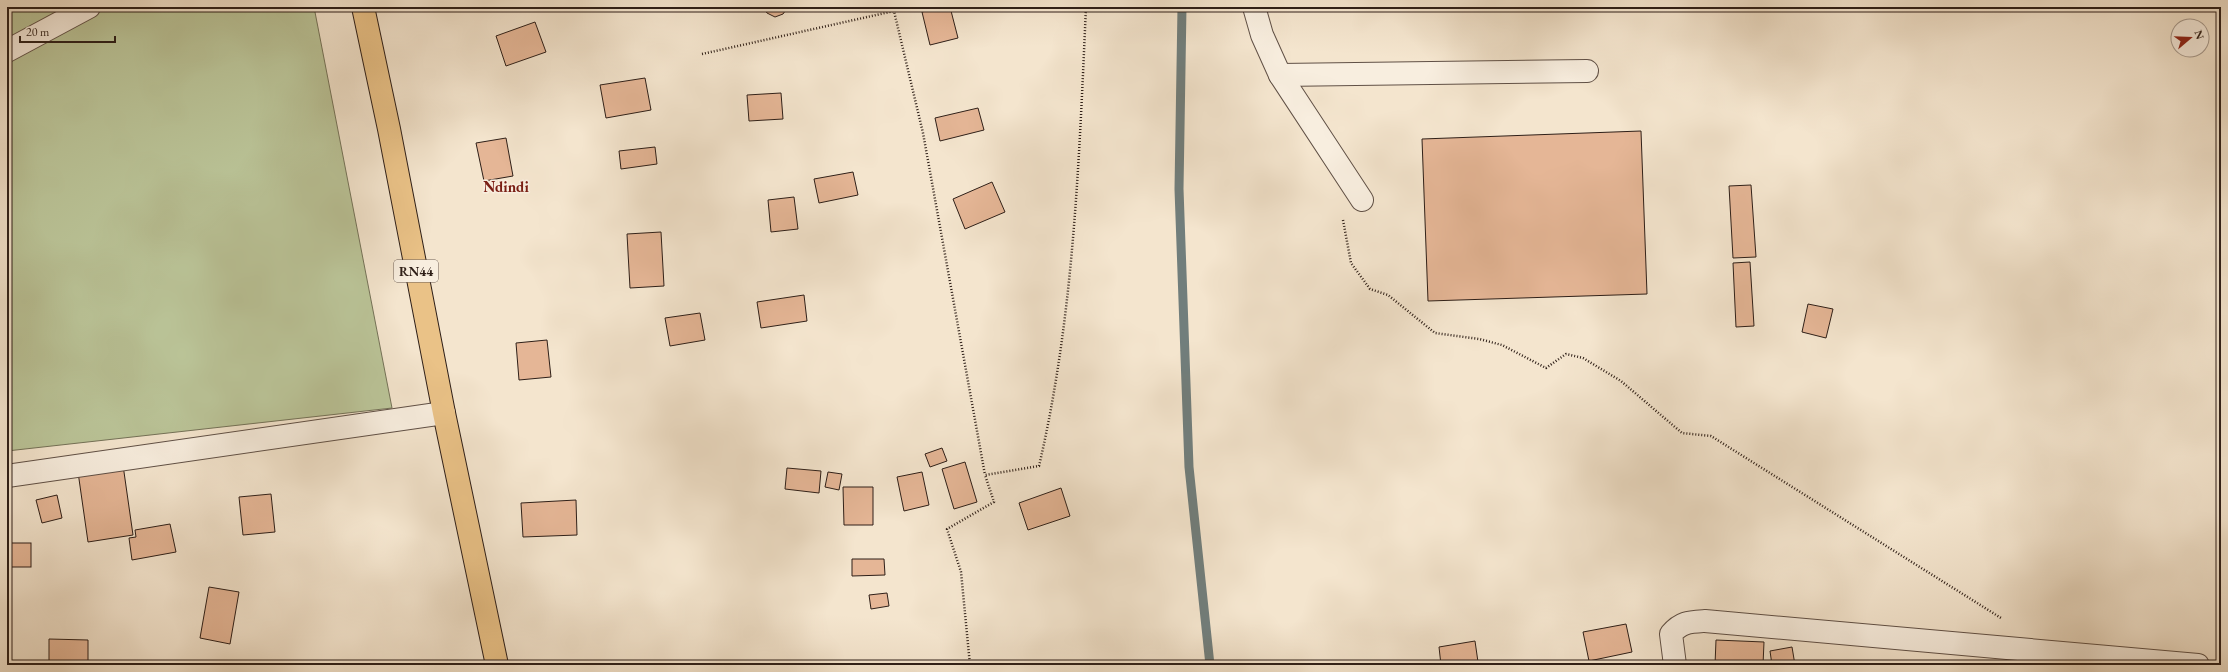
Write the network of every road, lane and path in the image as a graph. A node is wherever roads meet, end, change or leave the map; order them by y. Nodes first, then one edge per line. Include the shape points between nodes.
1 (89, 7) edge
2 (363, 7) edge
3 (893, 7) edge
4 (1086, 7) edge
5 (1254, 7) edge
6 (894, 12) junction
7 (7, 51) edge
8 (702, 54) dead end
9 (1587, 71) dead end
10 (1280, 75) junction
11 (1362, 200) joint
12 (444, 413) junction
13 (985, 475) junction
14 (7, 476) edge
15 (2004, 620) dead end
16 (497, 665) edge
17 (970, 665) edge
18 (1675, 665) edge
19 (2198, 665) edge

1 - 7 street
2 - 12 main road, RN44
3 - 6 path
4 - 13 path via 1077,206 1052,410 1039,466
5 - 10 street via 1262,35
6 - 8 path
6 - 13 path via 923,133
9 - 10 street
10 - 11 street
11 - 15 path via 1342,216 1351,263 1370,289 1388,295 1435,333 1502,345 1546,368 1566,354 1583,358 1621,381 1682,434 1711,436
12 - 14 street
12 - 16 main road, RN44
13 - 17 path via 994,502 947,529 961,572
18 - 19 street via 1671,634 1678,626 1688,622 1705,621

